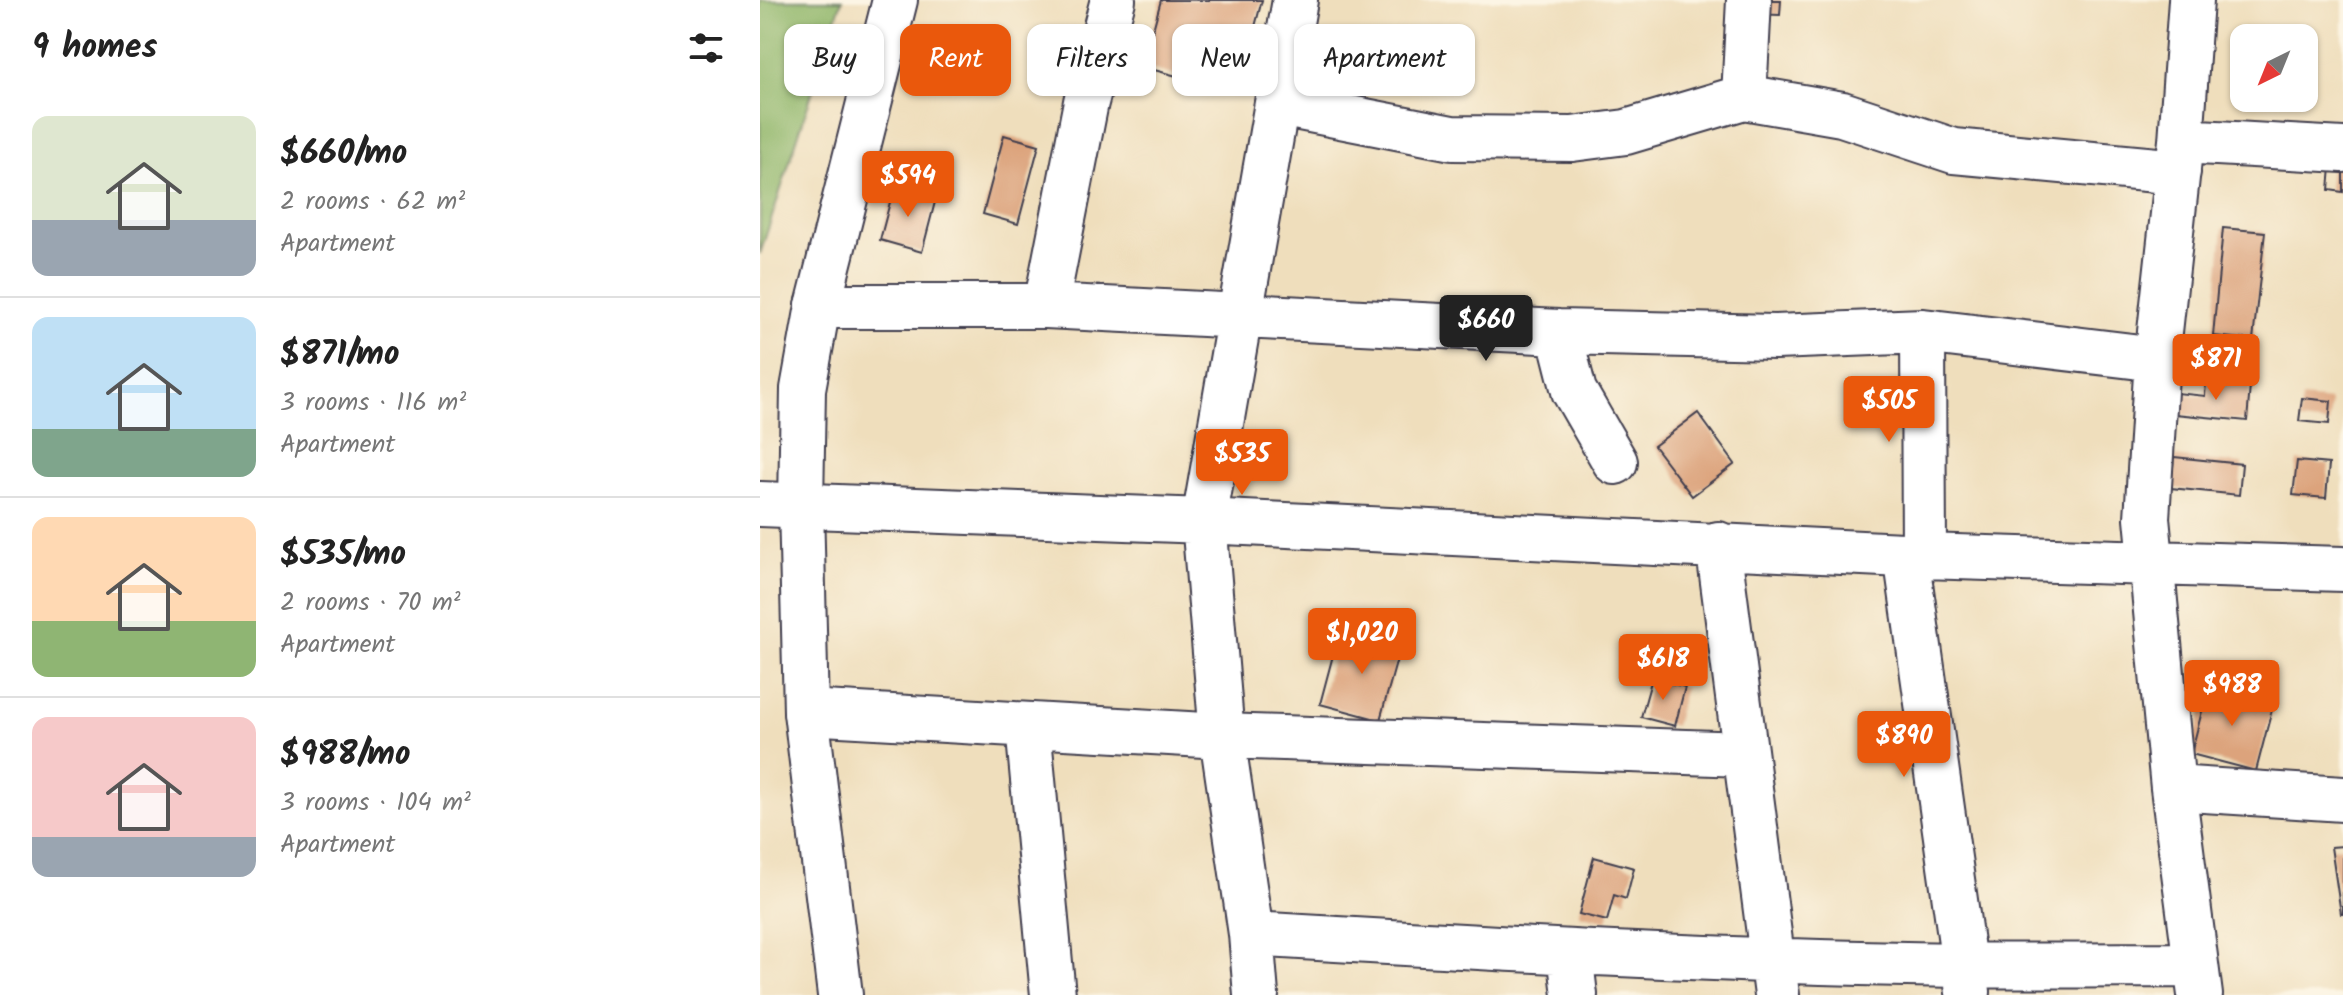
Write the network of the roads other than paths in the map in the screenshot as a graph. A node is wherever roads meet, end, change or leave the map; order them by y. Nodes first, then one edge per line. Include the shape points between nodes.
1 (895, 0) edge
2 (1113, 0) edge
3 (1295, 0) edge
4 (1749, 0) edge
5 (2191, 0) edge
6 (1744, 97) junction
7 (1279, 104) junction
8 (2343, 150) edge
9 (2179, 157) junction
10 (818, 306) junction
11 (1046, 306) junction
12 (1239, 317) junction
13 (1923, 331) junction
14 (1559, 332) junction
15 (2157, 359) junction
16 (1615, 462) dead end
17 (781, 504) edge
18 (1204, 521) junction
19 (1718, 544) junction
20 (1915, 555) junction
21 (2150, 563) junction
22 (2343, 569) edge
23 (806, 712) junction
24 (1028, 726) junction
25 (1222, 736) junction
26 (1744, 754) junction
27 (2173, 788) junction
28 (2343, 799) edge
29 (1251, 934) junction
30 (1572, 974) edge
31 (1775, 977) edge
32 (1967, 980) edge
33 (2198, 980) edge
34 (840, 995) edge
35 (1053, 995) edge
36 (1256, 995) edge

1 - 10 street
2 - 11 street via 1086,102
3 - 7 street
4 - 6 street
5 - 9 street
6 - 7 street via 1626,132 1572,139 1452,138
6 - 9 street via 1842,114 1954,151
7 - 12 street
8 - 9 street
9 - 15 street
10 - 11 street
10 - 17 street
11 - 12 street
12 - 14 street
12 - 18 street
13 - 14 street via 1775,337
13 - 15 street
13 - 20 street
14 - 16 street via 1574,391
15 - 21 street via 2147,518
17 - 18 street
17 - 23 street
18 - 19 street
18 - 25 street
19 - 20 street
19 - 26 street
20 - 21 street
20 - 32 street
21 - 22 street
21 - 27 street
23 - 24 street
23 - 34 street
24 - 25 street
24 - 35 street
25 - 26 street
25 - 29 street
26 - 31 street
27 - 28 street
27 - 33 street
29 - 30 street
29 - 36 street
30 - 31 street
31 - 32 street
32 - 33 street

